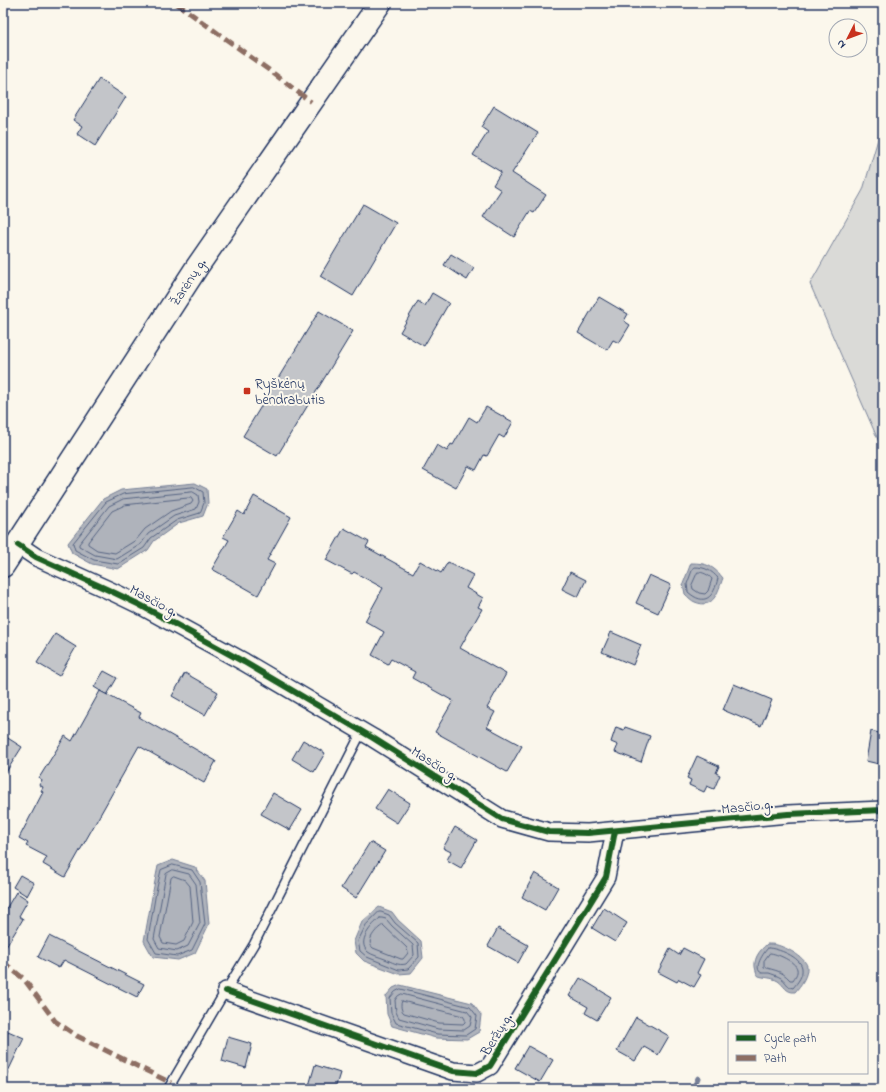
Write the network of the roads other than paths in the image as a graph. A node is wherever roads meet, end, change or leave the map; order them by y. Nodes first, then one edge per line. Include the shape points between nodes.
1 (380, 3) edge
2 (18, 545) junction
3 (3, 566) edge
4 (362, 731) junction
5 (883, 810) edge
6 (615, 831) junction
7 (226, 990) junction
8 (168, 1089) edge

1 - 2 main road, Žarėnų g. via 197,268
2 - 3 main road, Žarėnų g.
2 - 4 street, Masčio g. via 36,557 140,605
4 - 6 street, Masčio g. via 502,819 549,832
4 - 7 lane via 254,944
5 - 6 street, Masčio g. via 788,814
6 - 7 street, Beržų g. via 606,877 490,1066 477,1072 453,1071
7 - 8 lane

